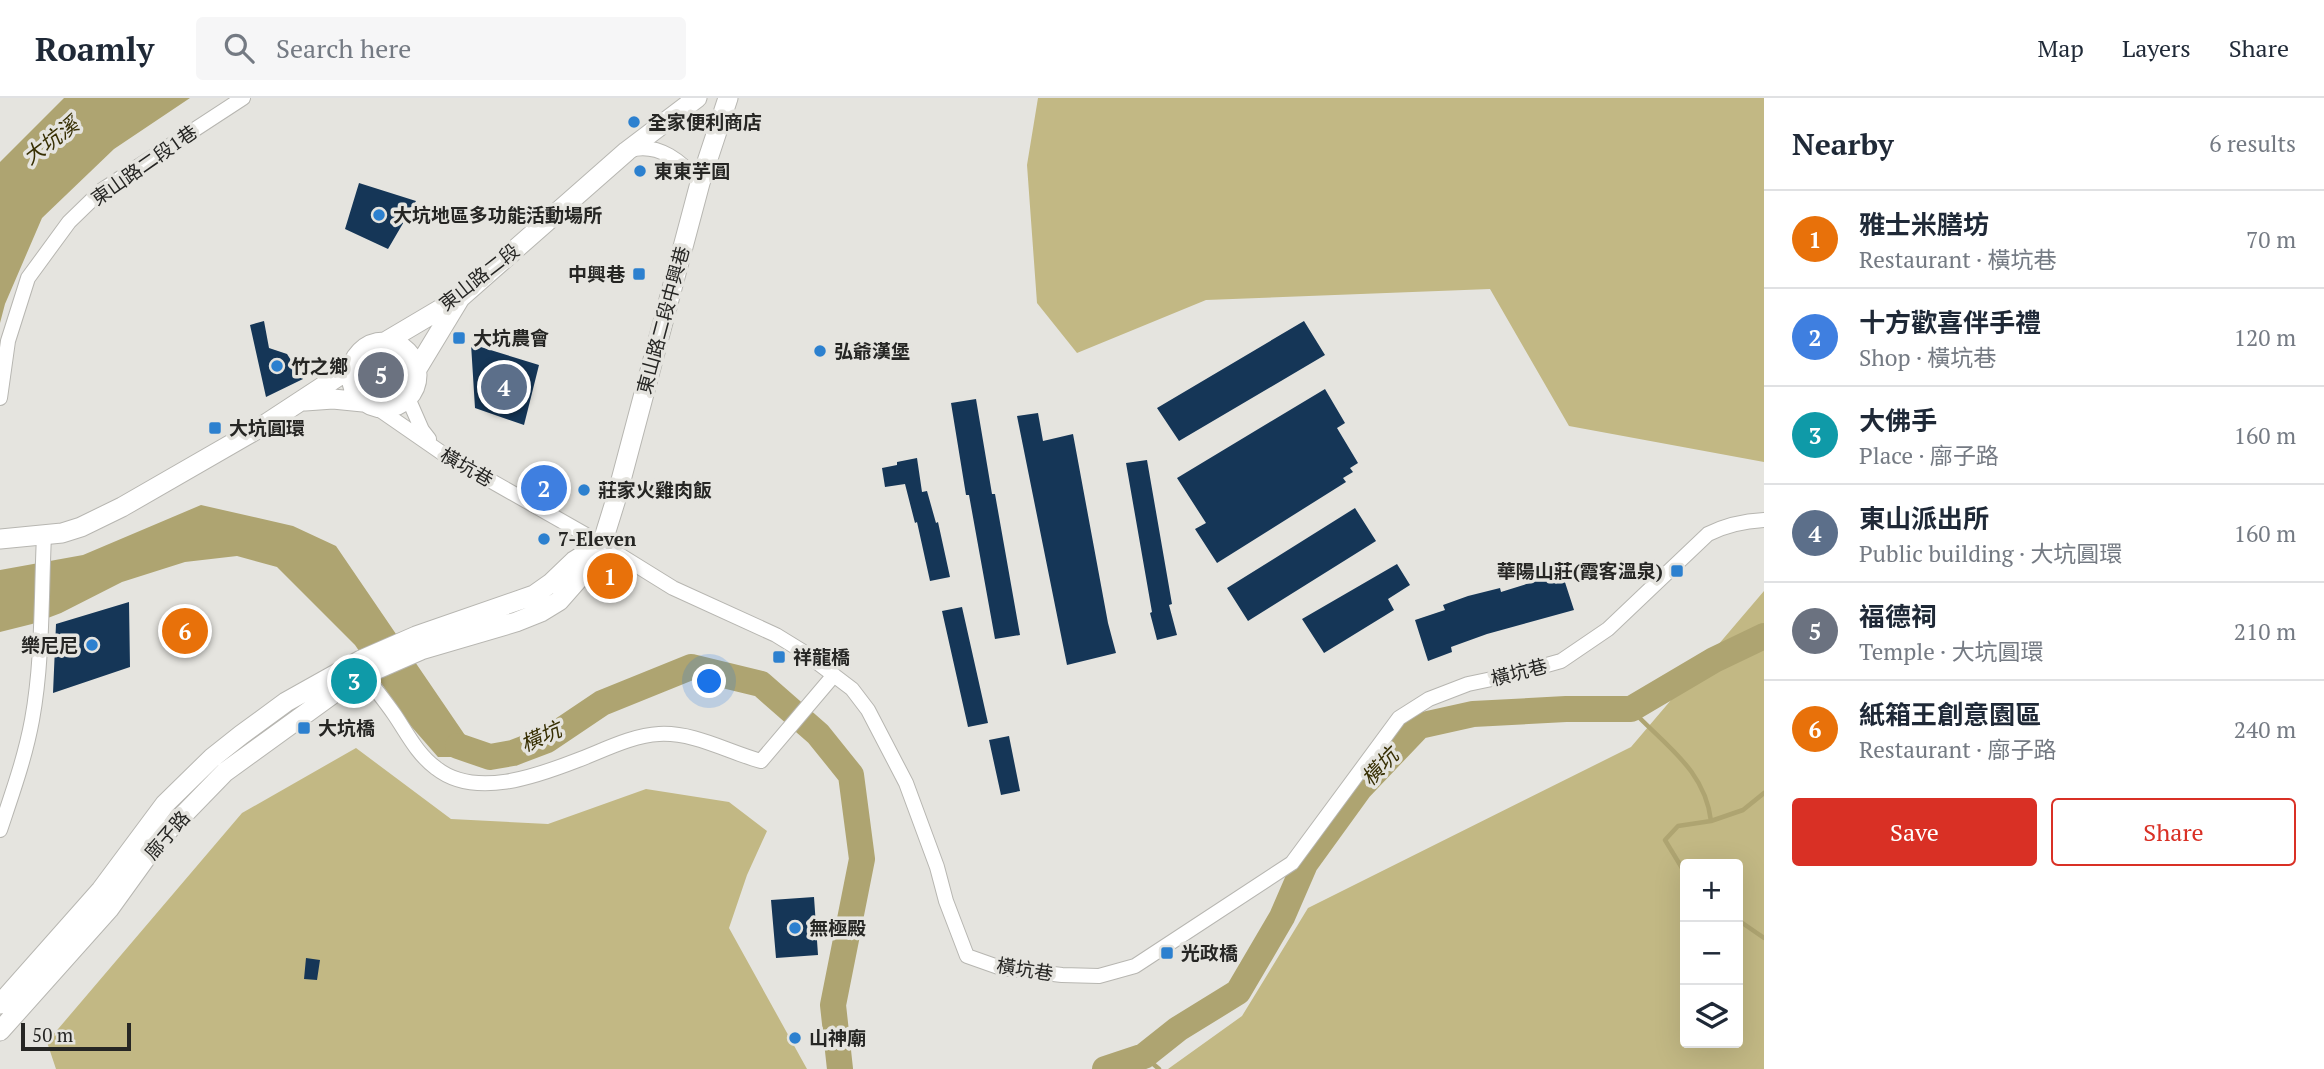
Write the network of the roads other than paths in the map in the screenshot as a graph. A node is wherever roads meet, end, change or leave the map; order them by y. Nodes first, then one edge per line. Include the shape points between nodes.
1 (243, 98) edge
2 (697, 98) edge
3 (728, 98) edge
4 (627, 151) junction
5 (700, 183) junction
6 (461, 297) junction
7 (386, 342) junction
8 (351, 368) junction
9 (417, 369) junction
10 (0, 398) edge
11 (408, 398) junction
12 (304, 401) junction
13 (370, 405) junction
14 (442, 453) junction
15 (1764, 520) edge
16 (0, 539) edge
17 (602, 544) junction
18 (43, 546) junction
19 (362, 667) junction
20 (834, 675) junction
21 (0, 830) edge
22 (0, 1004) edge
23 (0, 1031) edge

1 - 10 street, 東山路二段1巷 via 102,190 69,222 28,278 8,341
2 - 4 main road, 東山路二段
3 - 5 main road, 東山路二段中興巷
4 - 5 street via 648,148 663,152
4 - 6 main road, 東山路二段
5 - 17 main road, 東山路二段中興巷
6 - 7 main road, 東山路二段
6 - 9 main road
7 - 8 main road via 366,346
7 - 9 main road via 406,350
8 - 12 main road
8 - 13 main road via 351,384
9 - 11 main road
11 - 13 main road via 400,405
11 - 14 street via 422,430
12 - 13 main road
12 - 18 main road via 122,508
13 - 14 street, 橫坑巷
14 - 17 street, 橫坑巷
15 - 20 street, 橫坑巷 via 1721,527 1708,534 1608,629 1561,662 1468,684 1429,699 1399,719 1292,863 1135,966 1099,976 1001,968 967,956 906,783 868,709
16 - 18 main road
17 - 19 main road via 534,596
17 - 20 street, 橫坑巷 via 673,588 776,635
18 - 21 street via 32,720
19 - 20 street via 421,755 437,770 458,780 506,783 658,734 696,738 761,761
19 - 22 main road, 廍子路 via 286,702 212,758 165,804 102,890
19 - 23 main road, 廍子路 via 225,772 158,841 109,909

